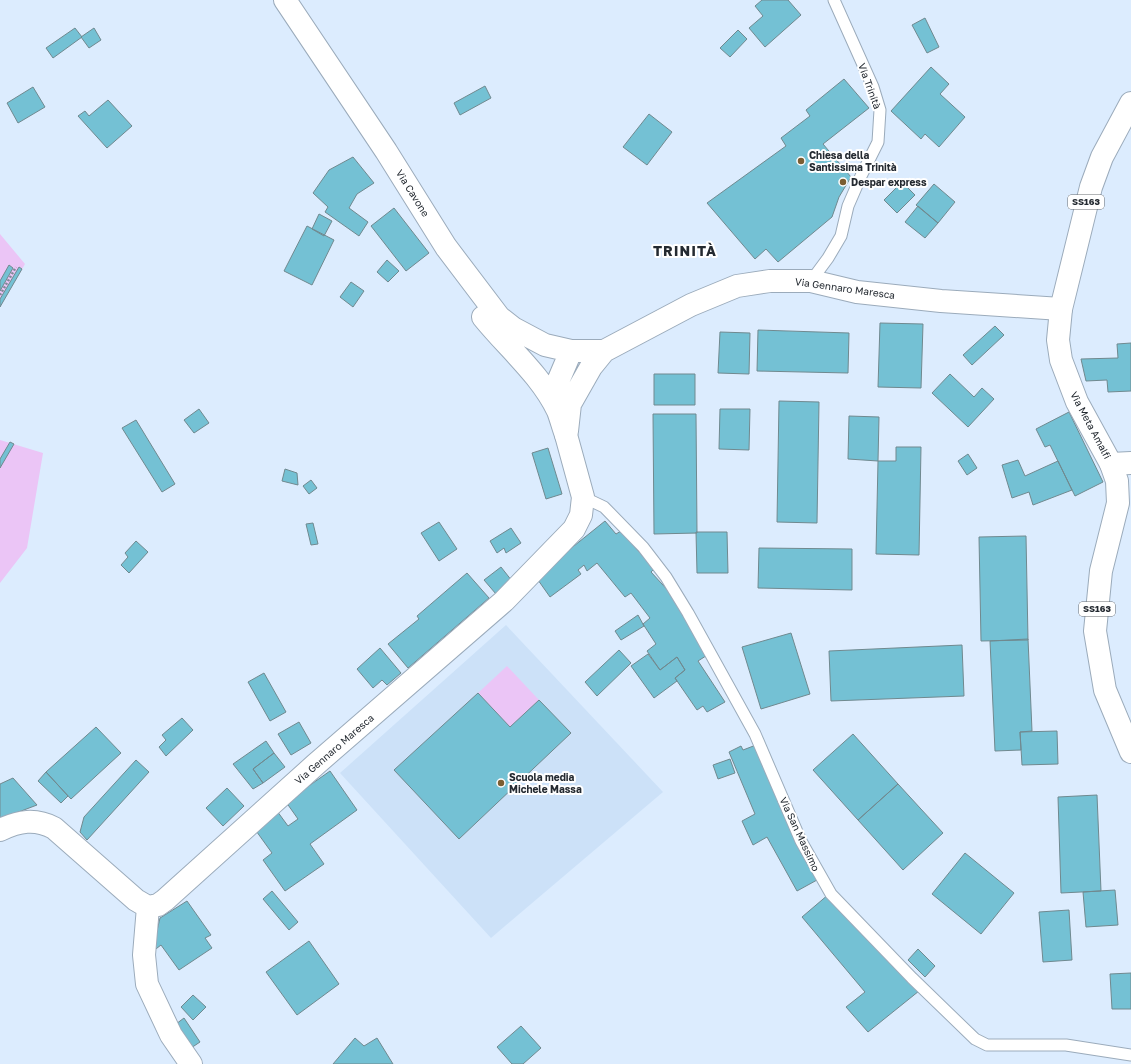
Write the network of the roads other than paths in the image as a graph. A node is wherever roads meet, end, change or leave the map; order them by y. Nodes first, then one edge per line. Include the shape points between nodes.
1 (285, 0) edge
2 (834, 0) edge
3 (1131, 103) edge
4 (446, 247) junction
5 (811, 281) junction
6 (1061, 309) junction
7 (571, 351) junction
8 (604, 351) junction
9 (551, 398) junction
10 (566, 435) junction
11 (1121, 464) edge
12 (583, 497) junction
13 (1131, 752) edge
14 (0, 830) edge
15 (148, 907) junction
16 (1131, 1055) edge
17 (190, 1064) edge

1 - 4 main road, Via Cavone via 386,151
2 - 5 lane, Via Trinità via 873,87 880,110 878,142 848,206 841,236
3 - 6 main road, Via Meta Amalfi / SS163 via 1102,157 1091,187
4 - 7 main road, Via Cavone via 499,317 513,328 545,345
4 - 9 main road, Via Gennaro Maresca via 454,277 470,301
5 - 6 main road, Via Gennaro Maresca via 857,292 940,301
5 - 8 main road, Via Gennaro Maresca via 770,281 737,286 691,306
6 - 11 main road, Via Meta Amalfi / SS163 via 1058,340 1061,360 1077,402
7 - 8 main road, Via Gennaro Maresca
7 - 9 main road
8 - 10 main road via 591,367 570,404
9 - 10 main road, Via Gennaro Maresca
10 - 12 main road, Via Gennaro Maresca
11 - 13 main road, Via Meta Amalfi / SS163 via 1117,481 1118,503 1101,571 1095,631 1105,690
12 - 15 main road, Via Gennaro Maresca via 581,515 574,529 504,601 309,770 165,900
12 - 16 lane, Via San Massimo via 604,507 643,547 666,577 755,734 801,841 831,894 912,978 975,1039 987,1045 1066,1045
14 - 15 main road via 28,821 42,822 54,828 136,900
15 - 17 main road via 144,955 147,984 171,1035

